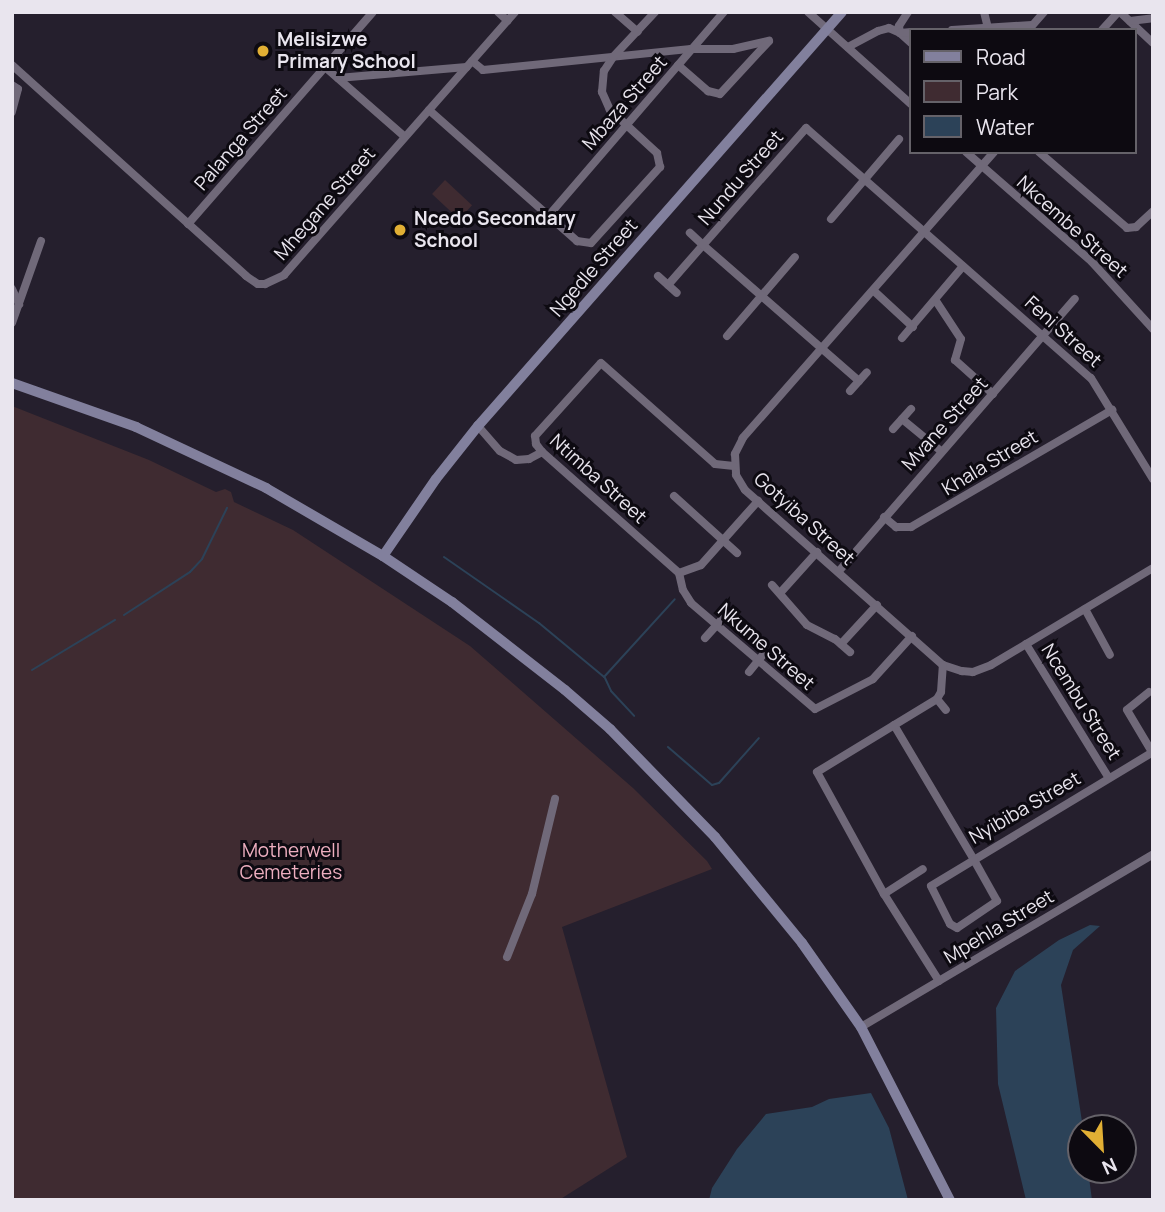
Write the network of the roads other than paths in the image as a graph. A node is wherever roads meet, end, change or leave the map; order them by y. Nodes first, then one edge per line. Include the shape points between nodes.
1 (373, 12) edge
2 (498, 12) edge
3 (515, 12) edge
4 (615, 12) edge
5 (655, 12) edge
6 (723, 12) edge
7 (808, 12) edge
8 (842, 12) edge
9 (908, 12) edge
10 (984, 12) edge
11 (1044, 12) edge
12 (1119, 12) edge
13 (1153, 18) edge
14 (508, 21) junction
15 (1130, 21) junction
16 (1031, 27) edge
17 (988, 28) joint
18 (1104, 28) edge
19 (827, 29) junction
20 (638, 32) junction
21 (909, 32) edge
22 (900, 33) junction
23 (909, 41) edge
24 (1153, 43) edge
25 (848, 47) junction
26 (691, 49) junction
27 (612, 57) junction
28 (469, 64) junction
29 (12, 65) edge
30 (678, 65) junction
31 (325, 67) junction
32 (23, 75) junction
33 (338, 78) junction
34 (13, 86) edge
35 (909, 102) edge
36 (429, 110) junction
37 (12, 112) edge
38 (626, 126) junction
39 (405, 137) junction
40 (899, 139) dead end
41 (968, 154) edge
42 (992, 154) edge
43 (1041, 154) edge
44 (982, 166) junction
45 (866, 179) junction
46 (1153, 211) edge
47 (550, 214) junction
48 (831, 219) dead end
49 (188, 224) junction
50 (926, 231) junction
51 (690, 233) dead end
52 (41, 242) dead end
53 (703, 245) junction
54 (795, 257) dead end
55 (963, 266) junction
56 (658, 276) dead end
57 (668, 285) junction
58 (12, 289) edge
59 (874, 291) junction
60 (677, 293) dead end
61 (762, 297) junction
62 (1075, 299) dead end
63 (936, 300) junction
64 (19, 304) junction
65 (12, 323) edge
66 (913, 327) junction
67 (1153, 329) edge
68 (1044, 335) junction
69 (727, 336) dead end
70 (902, 338) dead end
71 (822, 349) junction
72 (867, 372) dead end
73 (859, 381) junction
74 (12, 383) edge
75 (850, 391) dead end
76 (993, 394) junction
77 (911, 409) dead end
78 (1112, 411) junction
79 (902, 419) junction
80 (478, 426) junction
81 (893, 429) dead end
82 (542, 452) junction
83 (941, 452) junction
84 (734, 466) junction
85 (1153, 479) edge
86 (674, 496) dead end
87 (758, 500) junction
88 (884, 517) junction
89 (723, 540) junction
90 (817, 552) junction
91 (737, 554) dead end
92 (383, 556) junction
93 (1153, 568) edge
94 (838, 571) junction
95 (679, 573) junction
96 (772, 585) dead end
97 (782, 592) junction
98 (877, 605) junction
99 (1085, 609) junction
100 (726, 615) dead end
101 (718, 625) junction
102 (912, 636) junction
103 (705, 638) dead end
104 (841, 644) junction
105 (1026, 644) junction
106 (765, 652) dead end
107 (850, 652) dead end
108 (1110, 655) dead end
109 (759, 660) junction
110 (943, 665) junction
111 (750, 672) dead end
112 (1149, 692) dead end
113 (937, 699) junction
114 (946, 710) dead end
115 (894, 725) junction
116 (1153, 752) edge
117 (1108, 777) junction
118 (555, 799) dead end
119 (1153, 854) edge
120 (974, 860) junction
121 (922, 869) dead end
122 (884, 894) junction
123 (508, 957) dead end
124 (939, 981) junction
125 (862, 1027) junction
126 (950, 1200) edge

1 - 31 street, Palanga Street
2 - 14 street
3 - 14 street, Mhegane Street
4 - 20 street
5 - 20 street
6 - 26 street, Mbaza Street
7 - 19 street
8 - 19 main road, Ngedle Street
9 - 22 street
10 - 17 street
11 - 16 street
12 - 15 street
12 - 18 street
13 - 15 street
14 - 28 street, Mhegane Street
15 - 24 street
16 - 17 street
19 - 25 street
19 - 80 main road, Ngedle Street
20 - 27 street
21 - 22 street
22 - 23 street
22 - 25 street via 878,31
25 - 35 street
26 - 27 street
26 - 30 street, Mbaza Street
26 - 30 street via 733,49 769,41 720,93 708,91
27 - 28 street via 483,69
27 - 38 street via 604,71 602,92 610,110
28 - 33 street
28 - 36 street, Mhegane Street
29 - 32 street, Mhegane Street
30 - 38 street, Mbaza Street
31 - 33 street
31 - 49 street, Palanga Street
32 - 34 street
32 - 49 street, Mhegane Street
33 - 39 street
34 - 37 street via 17,99
36 - 39 street, Mhegane Street
36 - 47 street
38 - 47 street, Mbaza Street
38 - 47 street via 657,153 660,167 591,243 577,241
39 - 49 street, Mhegane Street via 284,275 271,282 251,281
40 - 45 street
41 - 44 street, Nkcembe Street
42 - 44 street, Gotyiba Street
43 - 46 street via 1127,228 1136,227
44 - 50 street, Gotyiba Street
44 - 67 street, Nkcembe Street via 1092,262
45 - 48 street
45 - 50 street, Nundu Street
45 - 53 street, Nundu Street via 806,128
50 - 55 street, Feni Street
50 - 59 street, Gotyiba Street
51 - 53 street
52 - 64 street
53 - 57 street, Nundu Street
53 - 61 street, Nundu Street
54 - 61 street
55 - 63 street
55 - 68 street, Feni Street
56 - 57 street
57 - 60 street
58 - 64 street
59 - 66 street
59 - 71 street, Gotyiba Street
61 - 69 street
61 - 71 street, Nundu Street
62 - 68 street, Mvane Street
63 - 66 street
63 - 76 street via 961,339 954,360
64 - 65 street
66 - 70 street
68 - 76 street, Mvane Street
68 - 78 street, Feni Street via 1091,378
71 - 73 street, Nundu Street
71 - 84 street, Gotyiba Street via 743,438
72 - 73 street
73 - 75 street
74 - 92 main road via 114,419 209,460
76 - 83 street, Mvane Street
77 - 79 street
78 - 85 street, Feni Street
78 - 88 street, Khala Street via 919,524 904,529
79 - 81 street
79 - 83 street
80 - 82 street via 500,451 516,460
80 - 92 main road, Ngedle Street
82 - 84 street, Ntimba Street via 535,436 601,363 715,464
82 - 95 street, Ntimba Street
83 - 88 street, Mvane Street
84 - 87 street, Gotyiba Street via 739,483
86 - 89 street, Ntimba Street
87 - 89 street
87 - 90 street, Gotyiba Street
88 - 94 street, Mvane Street
89 - 91 street, Ntimba Street
89 - 95 street via 698,568
90 - 94 street, Gotyiba Street
90 - 97 street
92 - 125 main road via 526,658 638,757 757,885
93 - 99 street
94 - 98 street, Gotyiba Street
95 - 101 street, Nkume Street via 688,599
96 - 97 street
97 - 104 street via 807,625
98 - 102 street, Gotyiba Street
98 - 104 street
99 - 105 street
99 - 108 street
100 - 101 street
101 - 103 street
101 - 109 street, Nkume Street
102 - 109 street, Nkume Street via 873,678 818,709 811,708
102 - 110 street, Gotyiba Street
104 - 107 street
105 - 110 street via 973,672
105 - 117 street, Ncembu Street
106 - 109 street
109 - 111 street
110 - 113 street
112 - 116 street via 1127,710
113 - 114 street
113 - 115 street
115 - 120 street, Nyibiba Street
115 - 122 street via 817,772
116 - 117 street, Nyibiba Street
117 - 120 street, Nyibiba Street
118 - 123 street via 532,894
119 - 124 street, Mpehla Street
120 - 120 street via 997,901 957,928 950,924 931,886
121 - 122 street
122 - 124 street
124 - 125 street, Mpehla Street
125 - 126 main road

